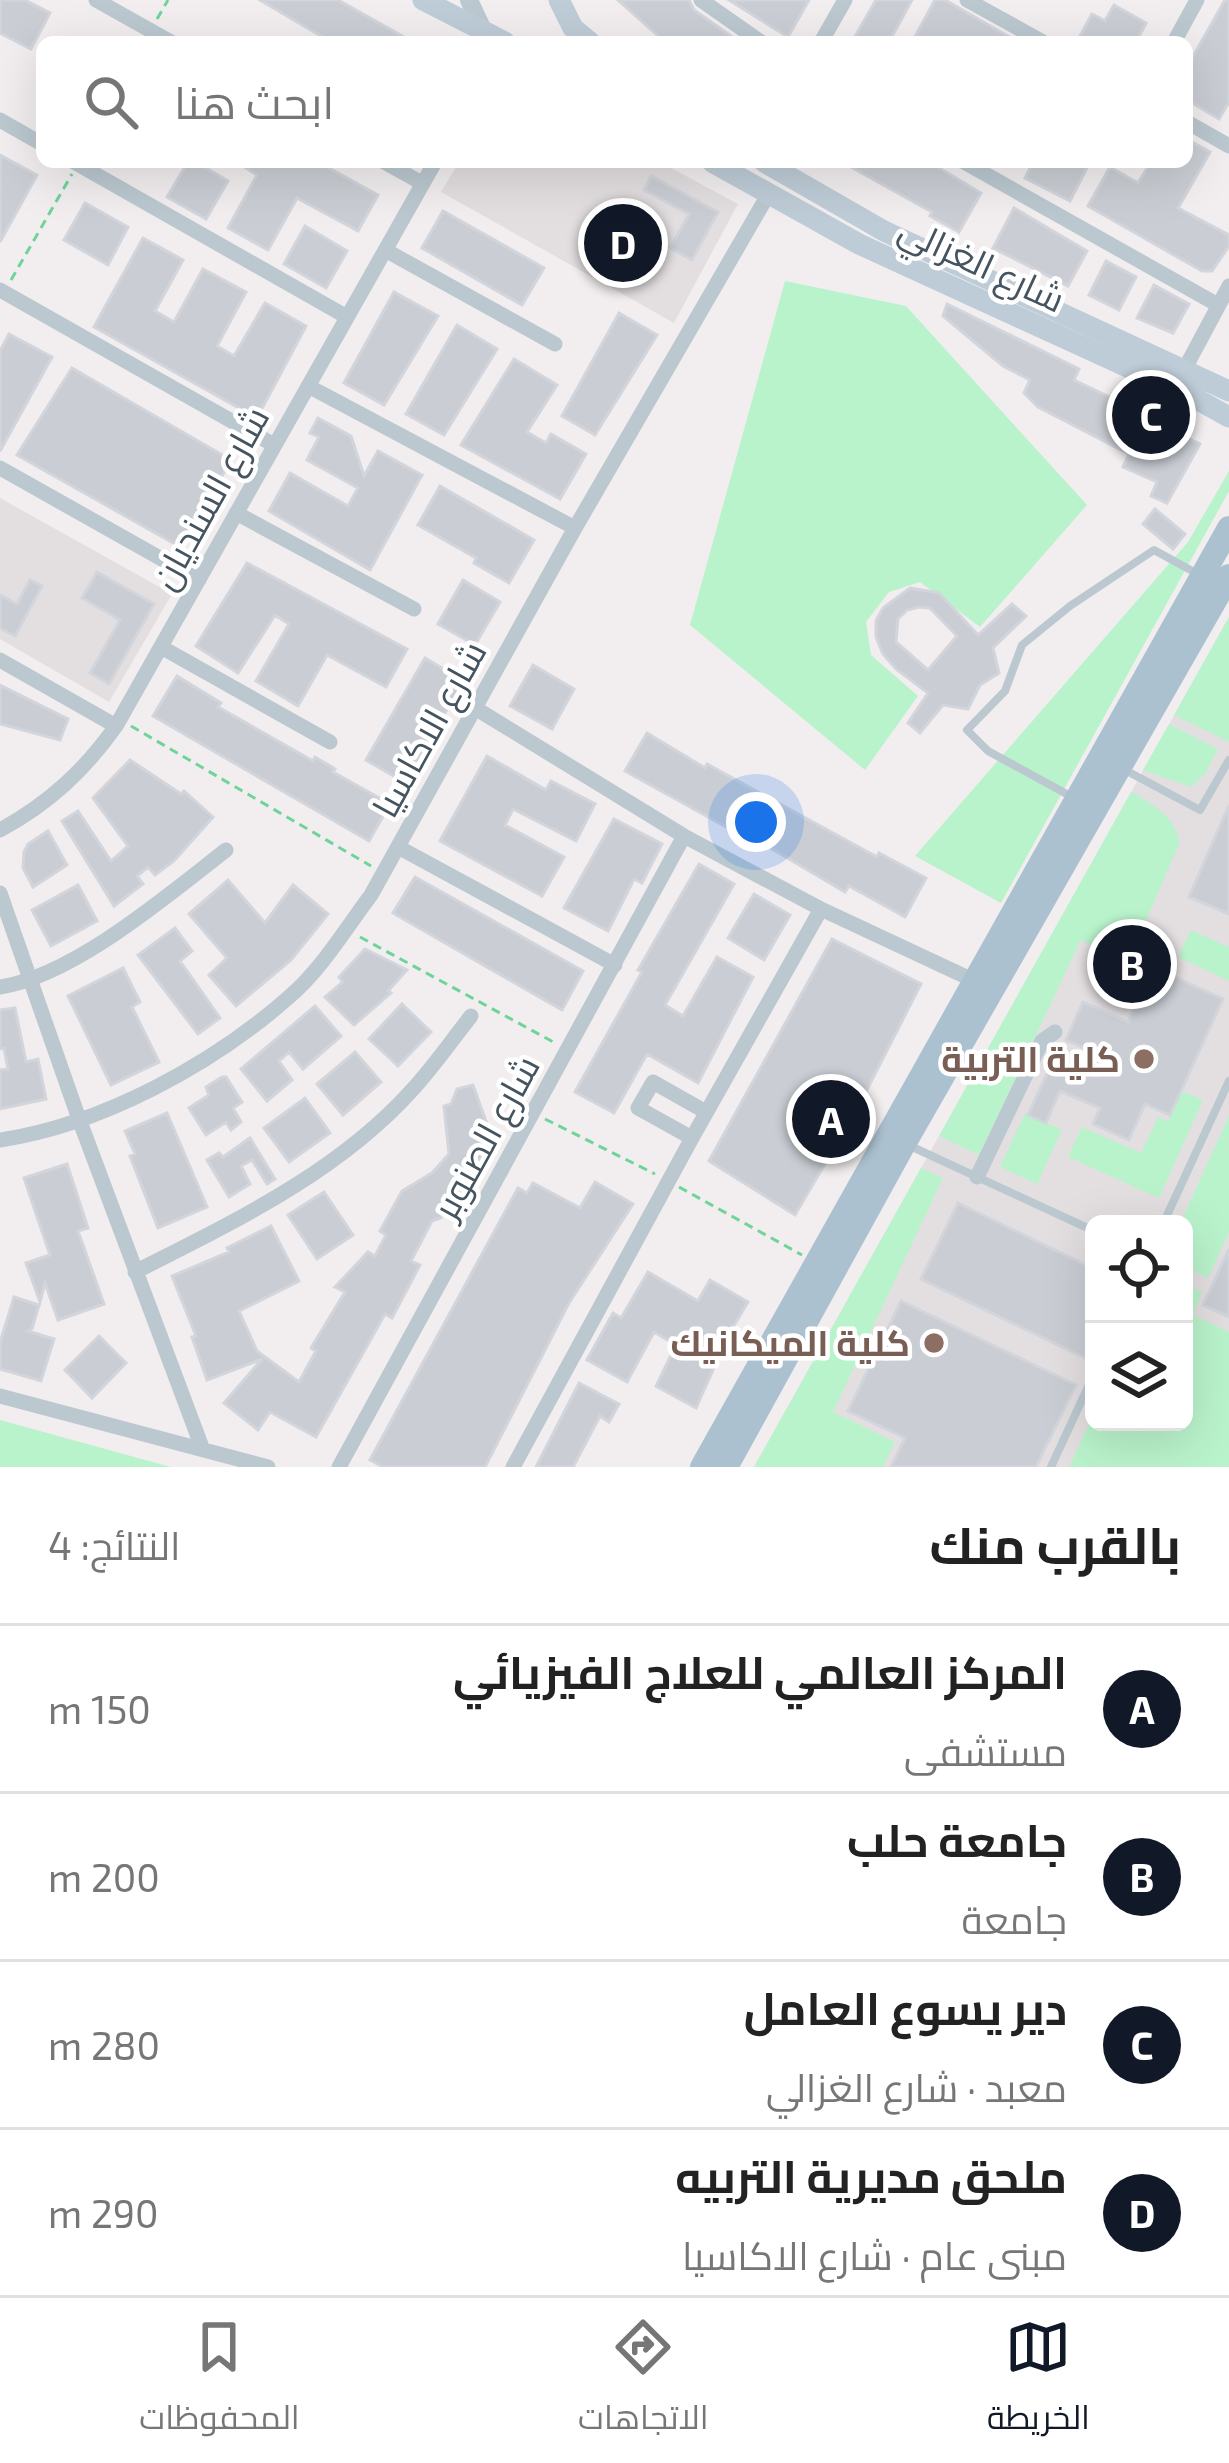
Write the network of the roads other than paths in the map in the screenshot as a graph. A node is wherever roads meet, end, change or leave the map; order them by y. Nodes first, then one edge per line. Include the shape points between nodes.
1 (96, 0) edge
2 (423, 0) edge
3 (469, 0) edge
4 (559, 0) edge
5 (700, 0) edge
6 (845, 0) edge
7 (967, 0) edge
8 (1197, 0) edge
9 (483, 30) junction
10 (160, 36) edge
11 (494, 36) edge
12 (576, 36) edge
13 (752, 36) edge
14 (824, 36) edge
15 (1031, 36) edge
16 (1177, 36) edge
17 (0, 120) edge
18 (1193, 125) edge
19 (36, 141) edge
20 (1229, 146) edge
21 (85, 168) edge
22 (394, 168) edge
23 (431, 168) edge
24 (722, 168) edge
25 (774, 168) edge
26 (975, 168) edge
27 (422, 184) junction
28 (768, 195) junction
29 (385, 250) junction
30 (1229, 286) edge
31 (2, 291) edge
32 (1218, 305) junction
33 (347, 316) junction
34 (555, 344) dead end
35 (1183, 372) junction
36 (308, 386) junction
37 (1229, 392) edge
38 (1229, 417) edge
39 (274, 445) junction
40 (0, 468) edge
41 (236, 513) junction
42 (575, 528) junction
43 (1229, 528) edge
44 (1229, 576) edge
45 (1202, 577) junction
46 (199, 580) junction
47 (414, 609) dead end
48 (161, 647) junction
49 (0, 660) edge
50 (475, 708) junction
51 (118, 723) junction
52 (330, 742) dead end
53 (1229, 760) edge
54 (1122, 768) junction
55 (1077, 800) junction
56 (0, 830) edge
57 (684, 836) junction
58 (398, 847) junction
59 (226, 850) dead end
60 (0, 893) edge
61 (821, 909) junction
62 (615, 964) junction
63 (975, 981) junction
64 (31, 982) junction
65 (0, 987) edge
66 (471, 1016) dead end
67 (1055, 1032) dead end
68 (1229, 1081) edge
69 (1226, 1095) edge
70 (706, 1112) junction
71 (79, 1119) junction
72 (692, 1138) junction
73 (0, 1141) edge
74 (904, 1144) junction
75 (977, 1177) junction
76 (1167, 1215) edge
77 (1085, 1227) edge
78 (135, 1272) junction
79 (1085, 1393) edge
80 (0, 1396) edge
81 (203, 1450) junction
82 (268, 1467) edge
83 (339, 1467) edge
84 (513, 1467) edge
85 (702, 1467) edge
86 (726, 1467) edge
87 (1051, 1467) edge

1 - 10 street
2 - 9 main road
3 - 9 street
4 - 12 main road
5 - 13 street
6 - 14 street
7 - 15 street
8 - 16 street
9 - 11 main road
17 - 19 street
18 - 20 street
21 - 33 street
22 - 27 street
23 - 27 street, شارع السنديان
24 - 28 main road, شارع الغزالي
25 - 35 main road, شارع الغزالي via 884,231
26 - 32 street
27 - 29 street, شارع السنديان
28 - 38 main road, شارع الغزالي
28 - 42 street, شارع الاكاسيا
29 - 33 street, شارع السنديان
29 - 34 street
30 - 32 street
31 - 39 street
32 - 35 street
33 - 36 street, شارع السنديان
35 - 37 main road, شارع الغزالي
36 - 39 street, شارع السنديان
36 - 42 street
39 - 41 street, شارع السنديان
40 - 46 street
41 - 46 street, شارع السنديان
41 - 47 street
42 - 50 street, شارع الاكاسيا
43 - 45 main road
44 - 54 main road
45 - 55 main road
45 - 55 lane via 1154,550 1022,644 1005,691 968,730 988,751
46 - 48 street, شارع السنديان
48 - 51 street, شارع السنديان
48 - 52 street
49 - 51 street
50 - 57 street
50 - 58 street, شارع الاكاسيا
51 - 56 street, شارع السنديان via 62,790
53 - 54 lane via 1200,810
54 - 74 main road
55 - 63 main road
57 - 61 street
57 - 62 street, شارع الصنوبر
58 - 62 street
58 - 71 street, شارع الاكاسيا via 292,995 185,1073
59 - 64 street via 146,912
60 - 64 street
61 - 63 street
61 - 70 street
62 - 83 street, شارع الصنوبر
63 - 85 main road
64 - 65 street
64 - 71 street
66 - 78 street via 412,1090 351,1146 263,1207
67 - 75 street via 1042,1041
68 - 69 lane
69 - 76 lane
70 - 72 street
70 - 72 street via 653,1082 638,1108
71 - 73 street, شارع الاكاسيا
71 - 78 street
72 - 84 street
74 - 75 lane
74 - 86 main road
75 - 77 lane
78 - 81 street
79 - 87 lane
80 - 81 street
81 - 82 street

